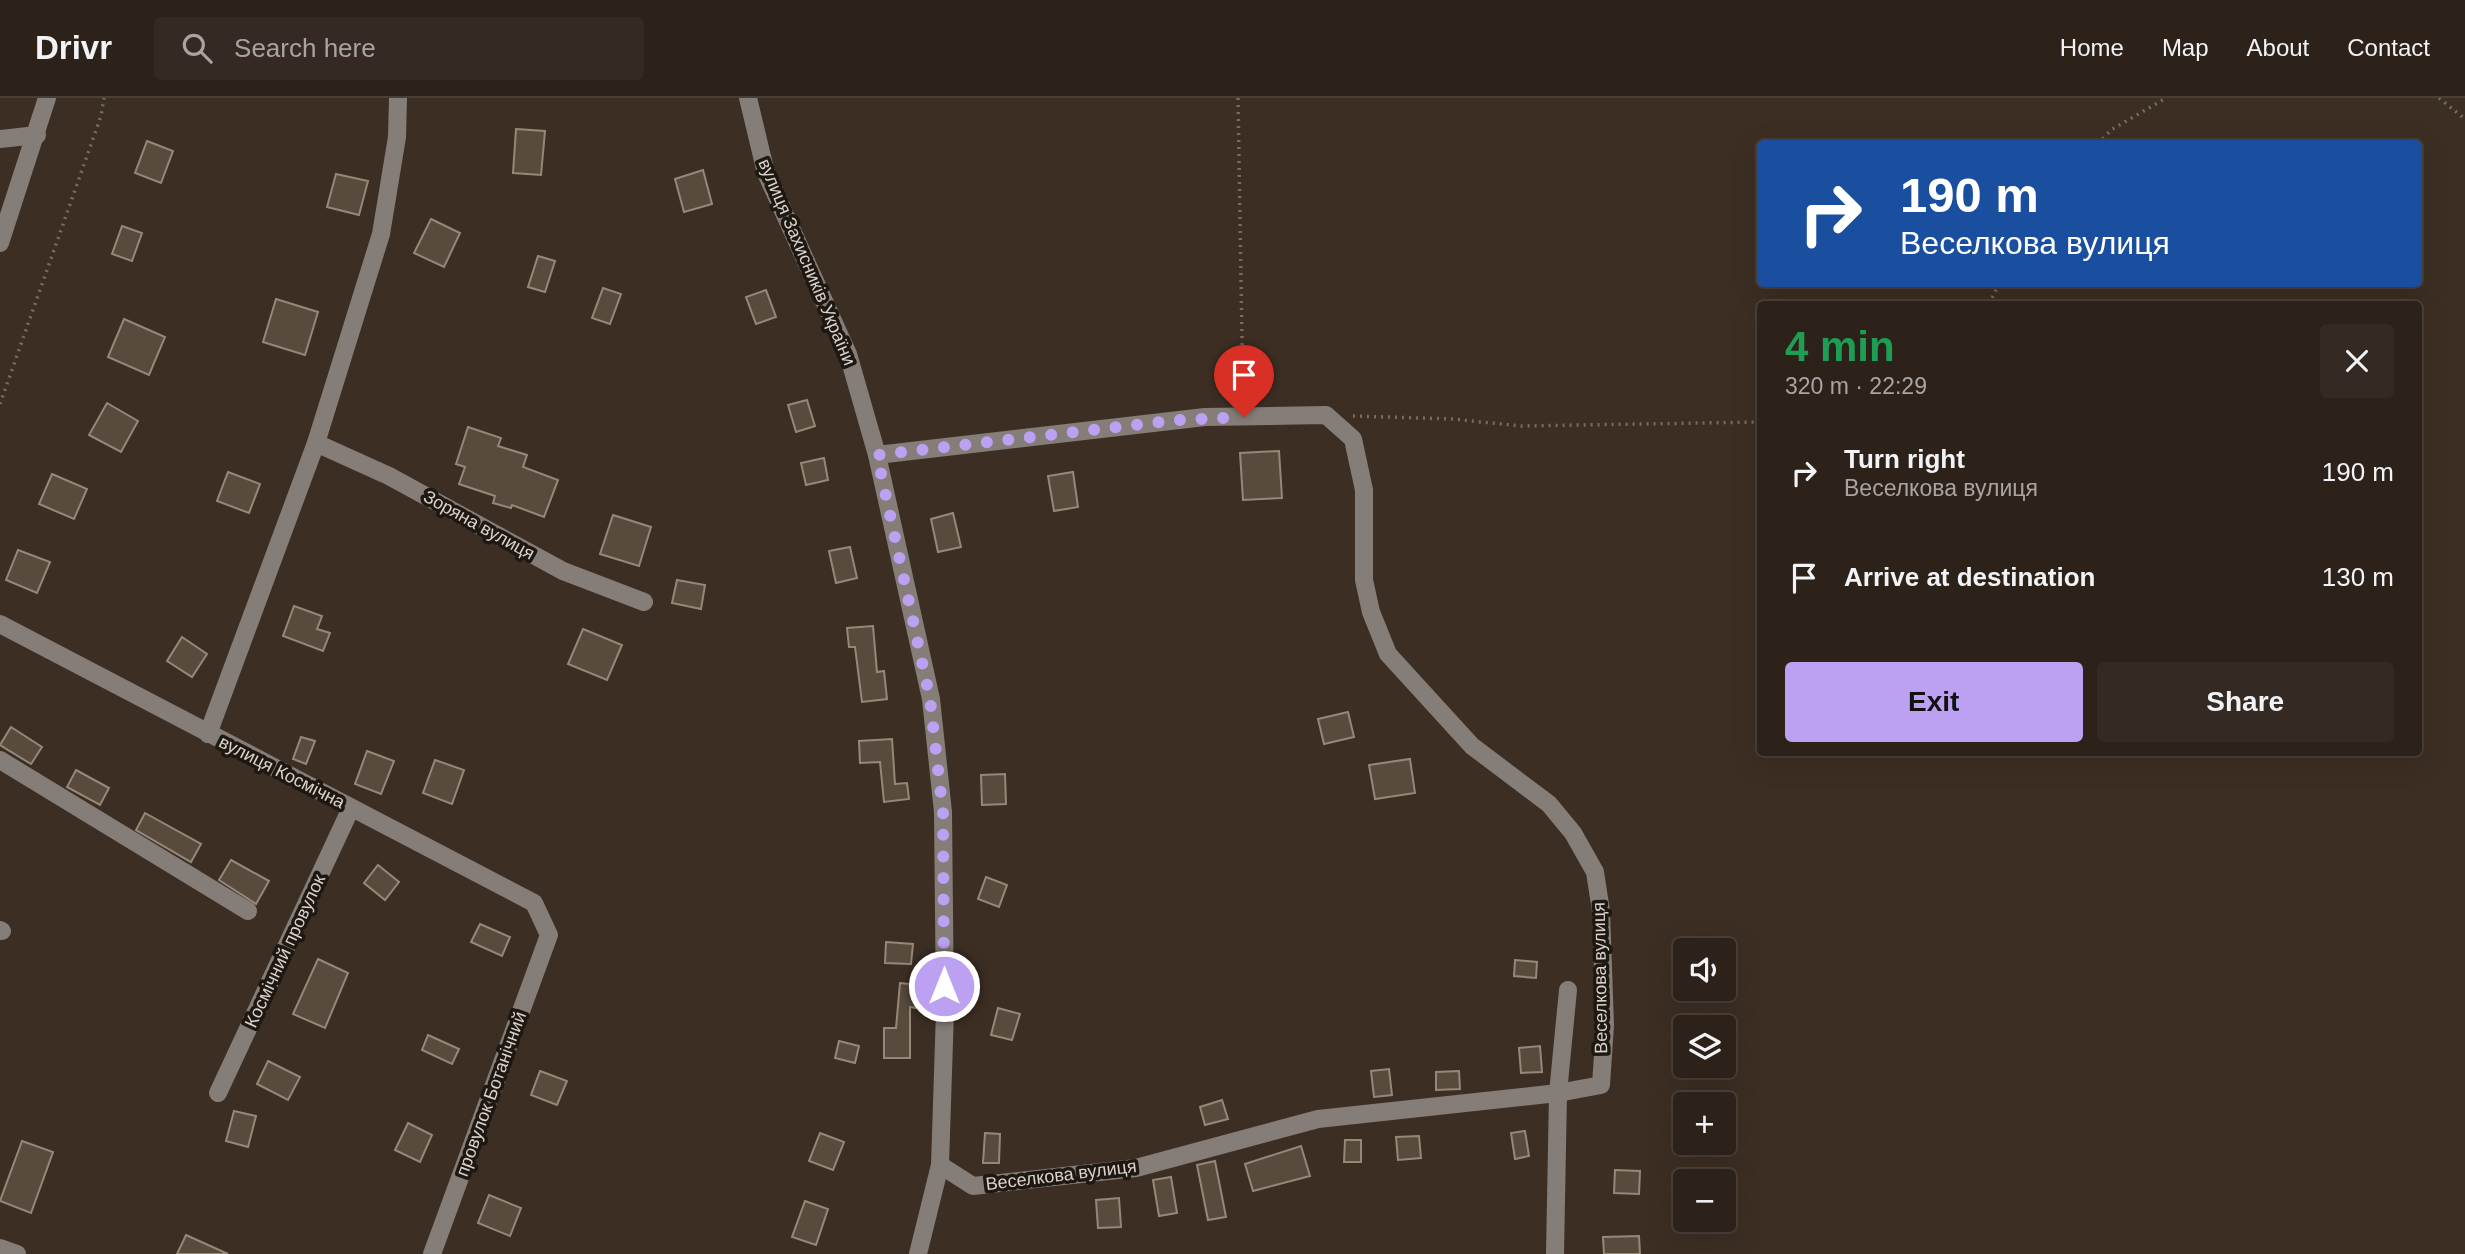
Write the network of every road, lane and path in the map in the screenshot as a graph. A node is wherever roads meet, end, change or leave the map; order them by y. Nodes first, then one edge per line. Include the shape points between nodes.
1 (47, 98) edge
2 (104, 98) edge
3 (398, 98) edge
4 (748, 98) edge
5 (1238, 98) edge
6 (2166, 98) edge
7 (2440, 98) edge
8 (2465, 118) edge
9 (37, 135) junction
10 (0, 139) edge
11 (2102, 140) edge
12 (0, 243) edge
13 (0, 404) edge
14 (1326, 415) junction
15 (1244, 417) junction
16 (1757, 422) edge
17 (316, 443) junction
18 (877, 455) junction
19 (644, 602) dead end
20 (0, 624) edge
21 (208, 734) junction
22 (0, 760) edge
23 (351, 808) junction
24 (248, 911) dead end
25 (549, 935) joint
26 (1568, 990) dead end
27 (218, 1093) dead end
28 (1558, 1093) junction
29 (940, 1165) junction
30 (0, 1248) edge
31 (17, 1254) edge
32 (432, 1254) edge
33 (918, 1254) edge
34 (1555, 1254) edge

1 - 9 street
2 - 13 path
3 - 17 street via 397,137 381,234
4 - 18 street, вулиця Захисників України via 766,173 848,354
5 - 15 path
6 - 11 path
7 - 8 path
9 - 10 street
9 - 12 street
14 - 15 street
14 - 16 path via 1521,426
14 - 28 street, Веселкова вулиця via 1353,439 1364,490 1364,580 1388,654 1472,746 1549,804 1595,872 1605,1025 1601,1085
15 - 18 street via 1178,420
17 - 19 street, Зоряна вулиця via 389,476 563,571
17 - 21 street
18 - 29 street, вулиця Захисників України via 930,699 943,813 945,1011
20 - 21 street, вулиця Космічна
21 - 23 street, вулиця Космічна
22 - 24 street
23 - 25 street, вулиця Космічна via 534,903
23 - 27 street, Космічний провулок
25 - 32 street, провулок Ботанічний
26 - 28 street
28 - 29 street, Веселкова вулиця via 1318,1119 1136,1168 973,1185
28 - 34 street
29 - 33 street, вулиця Захисників України
30 - 31 street

